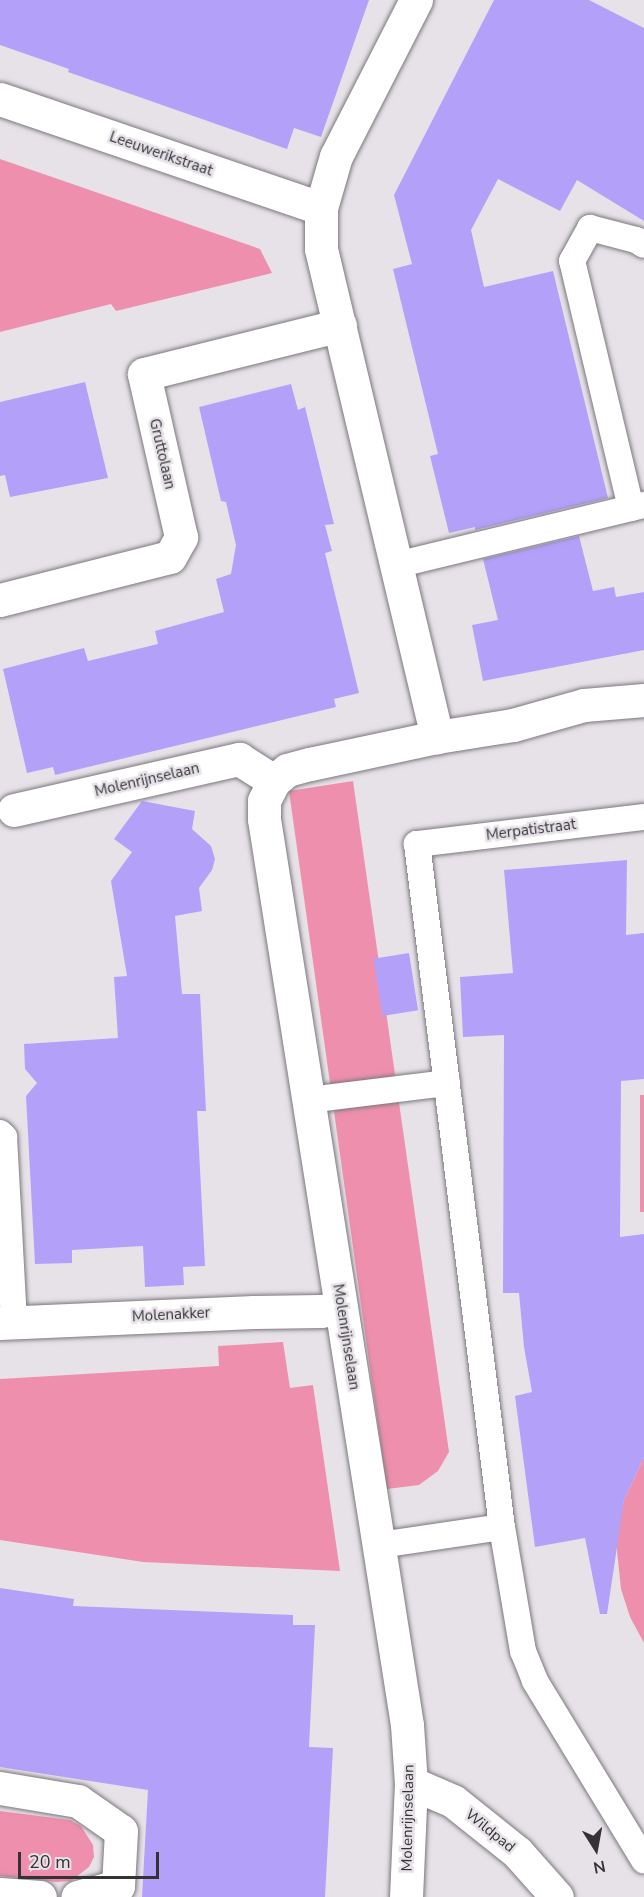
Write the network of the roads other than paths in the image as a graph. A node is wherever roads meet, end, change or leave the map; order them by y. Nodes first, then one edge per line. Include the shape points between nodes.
1 (416, 0) edge
2 (0, 99) edge
3 (321, 208) junction
4 (644, 245) edge
5 (339, 325) junction
6 (637, 507) edge
7 (396, 565) junction
8 (0, 600) edge
9 (644, 700) edge
10 (437, 737) junction
11 (274, 782) junction
12 (14, 810) dead end
13 (644, 817) edge
14 (447, 1083) junction
15 (308, 1100) junction
16 (0, 1133) edge
17 (341, 1308) junction
18 (7, 1322) edge
19 (502, 1527) junction
20 (380, 1545) junction
21 (411, 1783) junction
22 (0, 1788) edge
23 (644, 1860) edge
24 (0, 1894) edge
25 (40, 1897) edge
26 (77, 1897) edge
27 (406, 1897) edge
28 (557, 1897) edge

1 - 3 street via 336,156
2 - 3 street, Leeuwerikstraat
3 - 5 street via 321,249
4 - 6 lane via 590,228 572,261
5 - 7 street
5 - 8 street, Gruttolaan via 144,374 181,537 171,557
6 - 7 lane
7 - 10 street
9 - 10 street via 585,705 513,725
10 - 11 street via 287,770
11 - 12 street, Molenrijnselaan via 239,759
11 - 15 street, Molenrijnselaan via 264,801 264,819
13 - 14 lane, Merpatistraat via 417,844
14 - 15 lane
14 - 19 lane
15 - 17 street, Molenrijnselaan
16 - 18 lane via 4,1137
17 - 18 street, Molenakker
17 - 20 street, Molenrijnselaan
19 - 20 lane
19 - 23 lane via 523,1651 535,1681
20 - 21 street, Molenrijnselaan via 407,1725
21 - 27 street, Molenrijnselaan
21 - 28 street, Wildpad via 453,1801 517,1852
22 - 26 street via 78,1800 121,1831 118,1886
24 - 25 street

